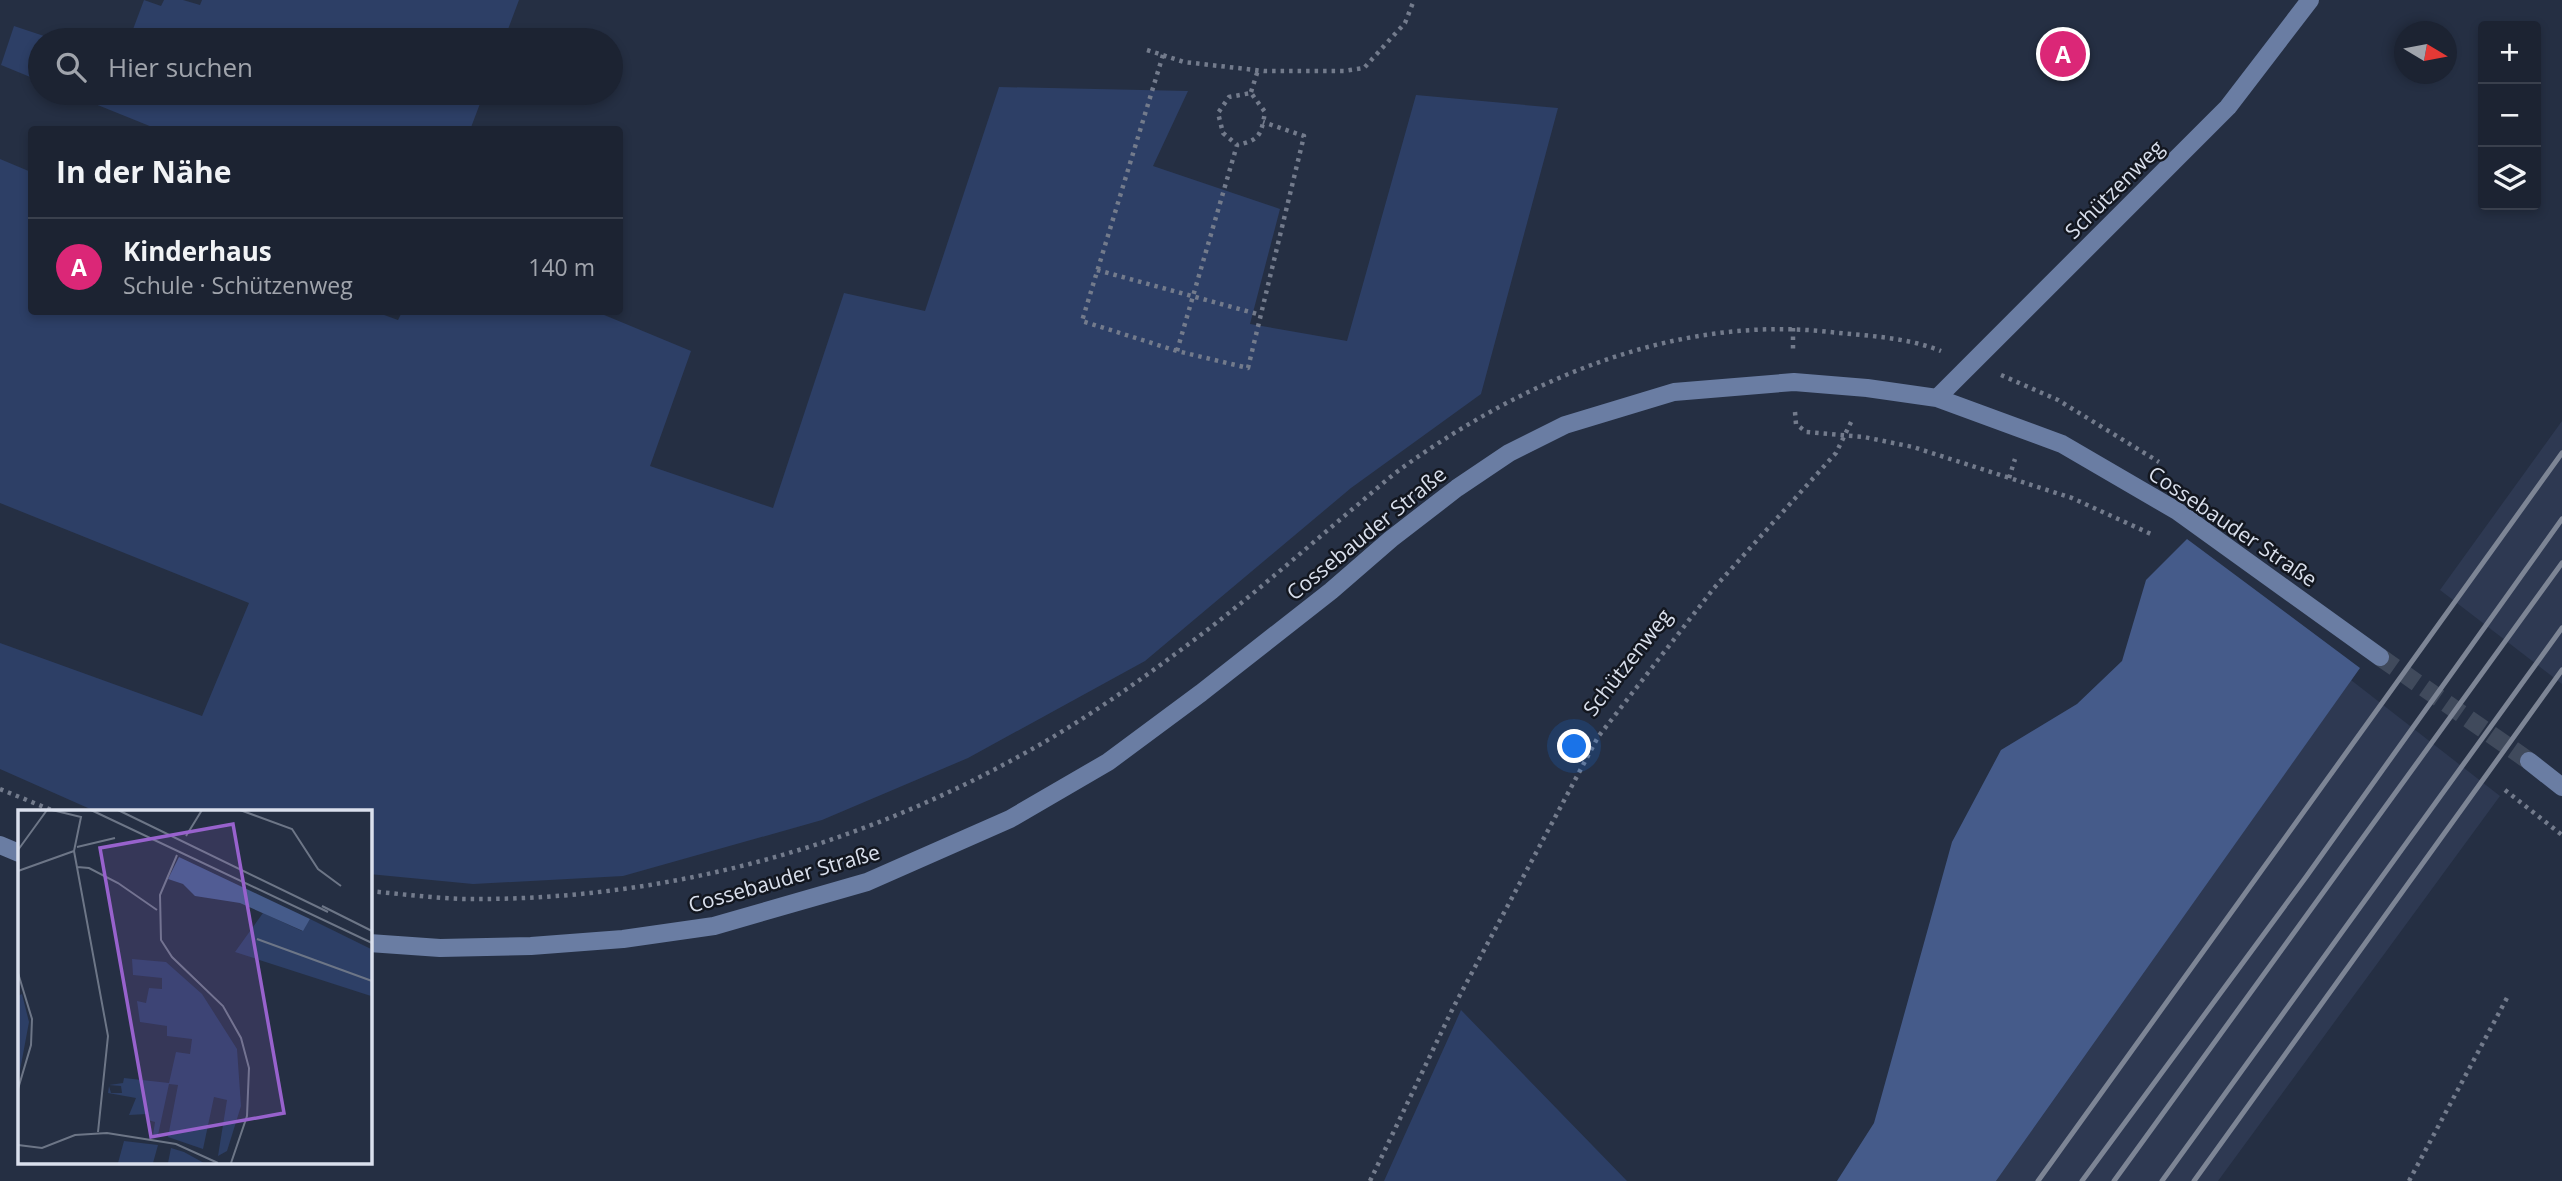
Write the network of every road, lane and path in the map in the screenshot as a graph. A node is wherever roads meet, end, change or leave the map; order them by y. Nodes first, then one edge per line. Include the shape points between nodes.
1 (1414, 0) edge
2 (2310, 0) edge
3 (1147, 50) dead end
4 (1163, 55) junction
5 (1258, 70) junction
6 (1251, 93) junction
7 (1263, 122) junction
8 (1237, 145) junction
9 (1097, 270) junction
10 (1192, 298) junction
11 (1261, 316) junction
12 (1177, 351) junction
13 (1972, 363) junction
14 (1867, 388) junction
15 (1937, 398) junction
16 (1864, 437) dead end
17 (2161, 539) dead end
18 (2380, 657) tunnel mouth
19 (2529, 761) tunnel mouth
20 (2562, 787) edge
21 (0, 789) edge
22 (2505, 790) dead end
23 (51, 810) edge
24 (2562, 835) edge
25 (0, 845) edge
26 (18, 853) edge
27 (371, 891) edge
28 (371, 943) edge
29 (2508, 996) dead end
30 (1370, 1181) edge
31 (2409, 1181) edge

1 - 5 path via 1405,23 1364,68
2 - 13 street, Schützenweg via 2228,107
3 - 4 path
4 - 5 path via 1184,62
4 - 9 path
5 - 6 path
6 - 7 path via 1265,112
6 - 8 path via 1229,97 1218,113 1223,133
7 - 8 path via 1252,141
7 - 11 path via 1304,136
8 - 10 path
9 - 10 path
9 - 12 path via 1082,321
10 - 11 path
10 - 12 path
11 - 12 path via 1248,368
13 - 15 street, Schützenweg
13 - 27 path via 1918,341 1793,328 1704,334 1618,356 1539,385 1467,425 1406,465 1216,623 1103,707 1014,760 905,813 786,856 686,879 575,895 464,899
14 - 15 street, Cossebauder Straße
14 - 28 street, Cossebauder Straße via 1794,382 1674,392 1565,425 1509,453 1402,530 1331,591 1108,762 1010,819 867,882 714,926 623,939 440,948
14 - 30 path, Schützenweg via 1836,453 1714,588 1598,737 1453,1008
15 - 18 street, Cossebauder Straße via 2062,444 2165,505
16 - 17 path via 1913,447 2072,498
19 - 20 street
21 - 23 path
22 - 24 path
25 - 26 street
29 - 31 path

